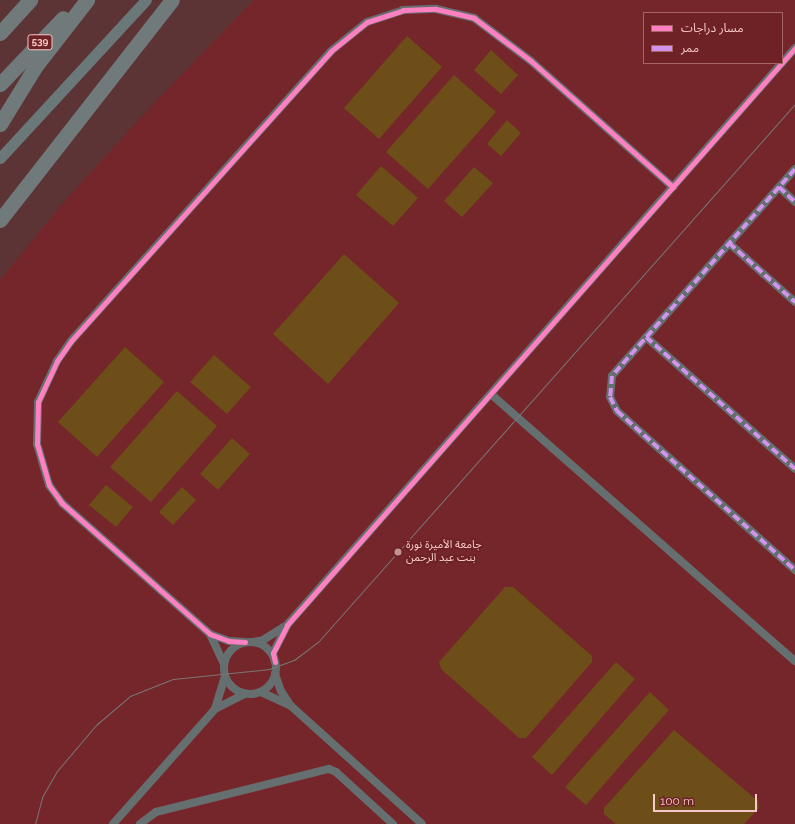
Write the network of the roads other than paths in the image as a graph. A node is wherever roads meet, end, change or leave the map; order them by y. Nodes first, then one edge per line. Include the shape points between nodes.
1 (30, 0) edge
2 (80, 0) edge
3 (87, 0) edge
4 (146, 0) edge
5 (172, 0) edge
6 (0, 33) edge
7 (795, 48) edge
8 (783, 62) edge
9 (781, 64) edge
10 (0, 84) edge
11 (0, 124) edge
12 (0, 158) edge
13 (795, 169) edge
14 (673, 187) junction
15 (778, 187) junction
16 (795, 202) edge
17 (0, 220) edge
18 (729, 243) junction
19 (795, 302) edge
20 (646, 337) junction
21 (492, 395) junction
22 (795, 469) edge
23 (795, 570) edge
24 (287, 625) junction
25 (210, 634) junction
26 (248, 642) junction
27 (795, 661) edge
28 (275, 662) junction
29 (224, 664) junction
30 (275, 674) junction
31 (225, 677) junction
32 (261, 692) junction
33 (245, 694) junction
34 (291, 706) junction
35 (215, 709) junction
36 (114, 824) edge
37 (140, 824) edge
38 (393, 824) edge
39 (422, 824) edge

1 - 6 highway
2 - 10 highway, 539
3 - 11 highway via 36,67
4 - 12 main road
5 - 17 highway
7 - 8 street
9 - 14 street
13 - 15 street
14 - 21 street
14 - 25 street via 531,61 474,18 436,9 403,10 366,22 331,51 71,341 57,361 38,402 36,444 50,485 62,503
15 - 16 street
15 - 18 street
18 - 19 street
18 - 20 street
20 - 22 street
20 - 23 street via 612,376 610,397 617,411
21 - 24 street
21 - 27 street
24 - 26 street via 263,640
24 - 28 street via 274,653
25 - 26 street via 229,641
25 - 29 street
26 - 28 street via 267,648
26 - 29 street via 231,650
28 - 30 street
29 - 31 street
30 - 32 street via 273,681
30 - 34 street via 281,691
31 - 33 street via 233,688
31 - 35 street
32 - 33 street
32 - 34 street
33 - 35 street
34 - 39 street
35 - 36 street
37 - 38 street via 156,812 329,769 336,772

